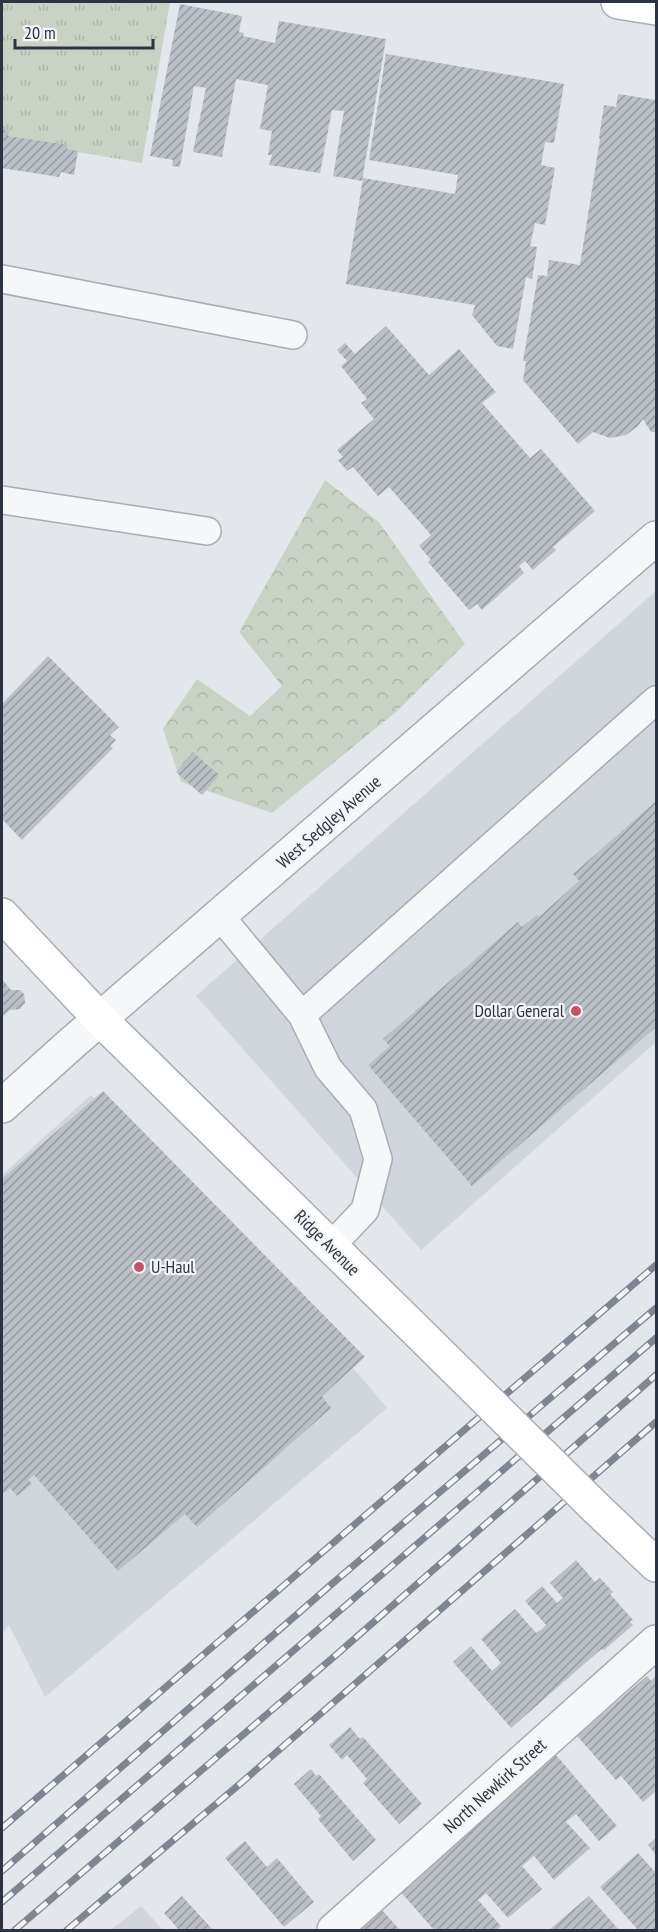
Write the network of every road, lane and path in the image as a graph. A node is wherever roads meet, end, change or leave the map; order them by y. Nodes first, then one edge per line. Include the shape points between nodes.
1 (618, 2) edge
2 (657, 8) edge
3 (2, 279) edge
4 (293, 335) dead end
5 (2, 500) edge
6 (207, 531) dead end
7 (657, 538) edge
8 (657, 700) edge
9 (2, 915) edge
10 (220, 916) junction
11 (302, 1015) junction
12 (100, 1020) junction
13 (2, 1106) edge
14 (330, 1247) junction
15 (657, 1565) edge
16 (657, 1642) edge
17 (334, 1930) edge

1 - 2 street
3 - 4 lane
5 - 6 lane
7 - 10 street, West Sedgley Avenue
8 - 11 lane
9 - 12 street, Ridge Avenue
10 - 11 lane
10 - 12 street, West Sedgley Avenue
11 - 14 lane via 328,1068 363,1109 378,1159 365,1210
12 - 13 street, West Sedgley Avenue
12 - 14 street, Ridge Avenue
14 - 15 street, Ridge Avenue, bridge
16 - 17 street, North Newkirk Street

